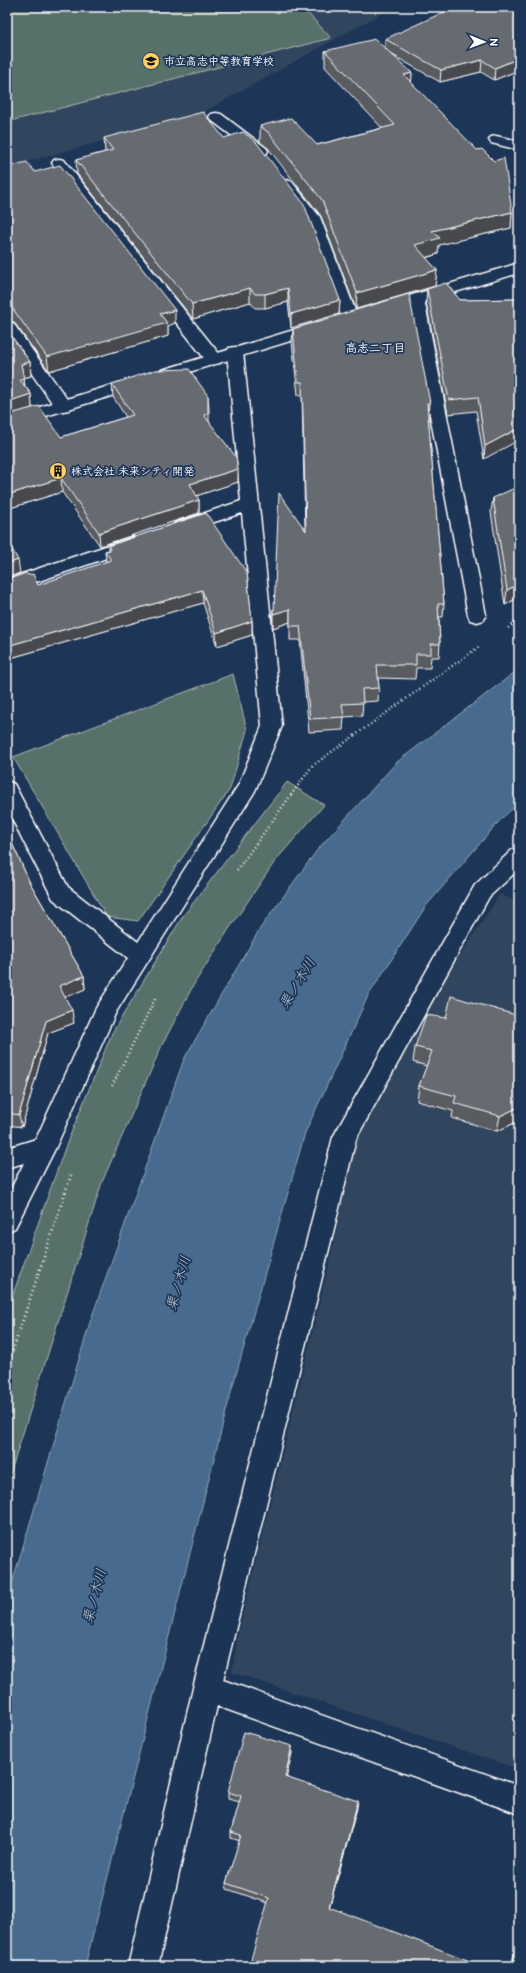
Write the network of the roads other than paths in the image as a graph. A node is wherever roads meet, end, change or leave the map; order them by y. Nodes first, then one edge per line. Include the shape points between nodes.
1 (216, 117) dead end
2 (496, 140) dead end
3 (519, 146) edge
4 (59, 163) dead end
5 (519, 268) edge
6 (416, 299) junction
7 (350, 318) junction
8 (7, 326) edge
9 (235, 352) junction
10 (214, 359) junction
11 (63, 406) junction
12 (7, 423) edge
13 (250, 504) junction
14 (7, 586) edge
15 (477, 615) dead end
16 (7, 789) edge
17 (519, 856) edge
18 (141, 956) junction
19 (44, 1146) junction
20 (7, 1158) edge
21 (7, 1221) edge
22 (207, 1688) junction
23 (519, 1800) edge
24 (143, 1966) edge

1 - 7 street via 262,152 312,217
2 - 3 street
4 - 10 street
5 - 6 street
6 - 7 street
6 - 15 street
7 - 9 street
8 - 11 street
9 - 10 street
9 - 13 street
10 - 11 street
11 - 12 street
13 - 14 street
13 - 18 street via 272,726 248,786
16 - 18 street via 60,893
17 - 22 street via 482,892 345,1137
18 - 19 street via 107,1008
19 - 20 street
19 - 21 street
22 - 23 street
22 - 24 street

